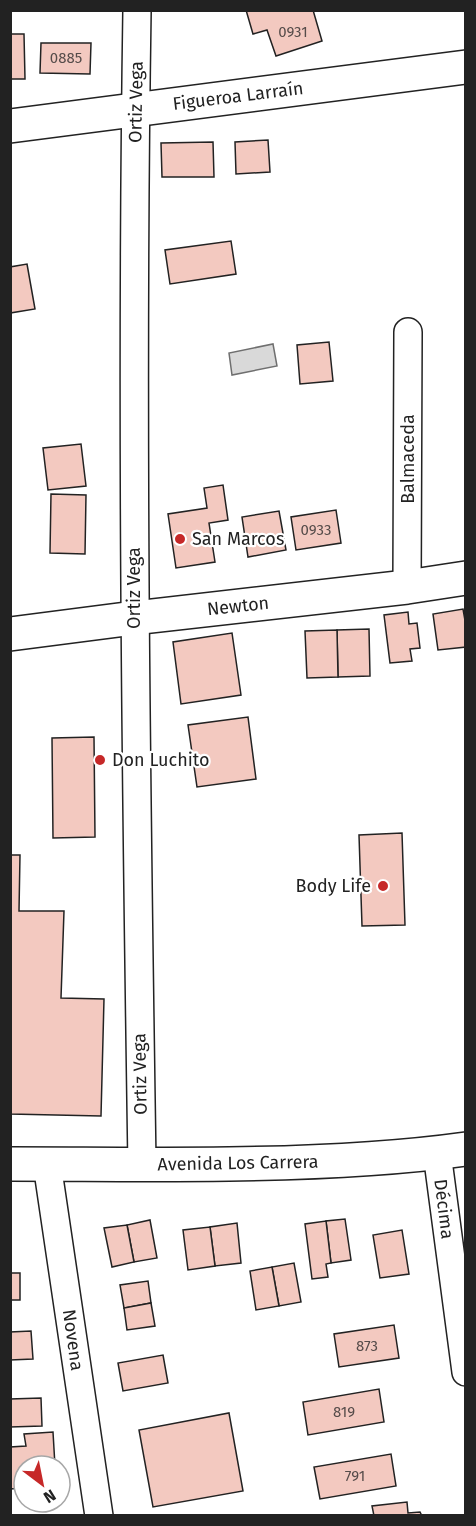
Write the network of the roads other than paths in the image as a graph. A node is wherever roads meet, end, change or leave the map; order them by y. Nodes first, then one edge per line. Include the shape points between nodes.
1 (137, 10) edge
2 (465, 68) edge
3 (135, 110) junction
4 (10, 126) edge
5 (408, 332) dead end
6 (465, 578) edge
7 (407, 587) junction
8 (134, 618) junction
9 (10, 634) edge
10 (451, 1151) edge
11 (10, 1164) edge
12 (47, 1164) junction
13 (142, 1165) junction
14 (465, 1371) edge
15 (99, 1515) edge

1 - 3 street, Ortiz Vega
2 - 3 street, Figueroa Larraín
3 - 4 street, Figueroa Larraín
3 - 8 street, Ortiz Vega
5 - 7 street, Balmaceda
6 - 7 street, Newton
7 - 8 street, Newton
8 - 9 street, Newton
8 - 13 street, Ortiz Vega
10 - 13 street, Avenida Los Carrera via 351,1161
10 - 14 street, Décima
11 - 12 street, Avenida Los Carrera
12 - 13 street, Avenida Los Carrera
12 - 15 street, Novena

